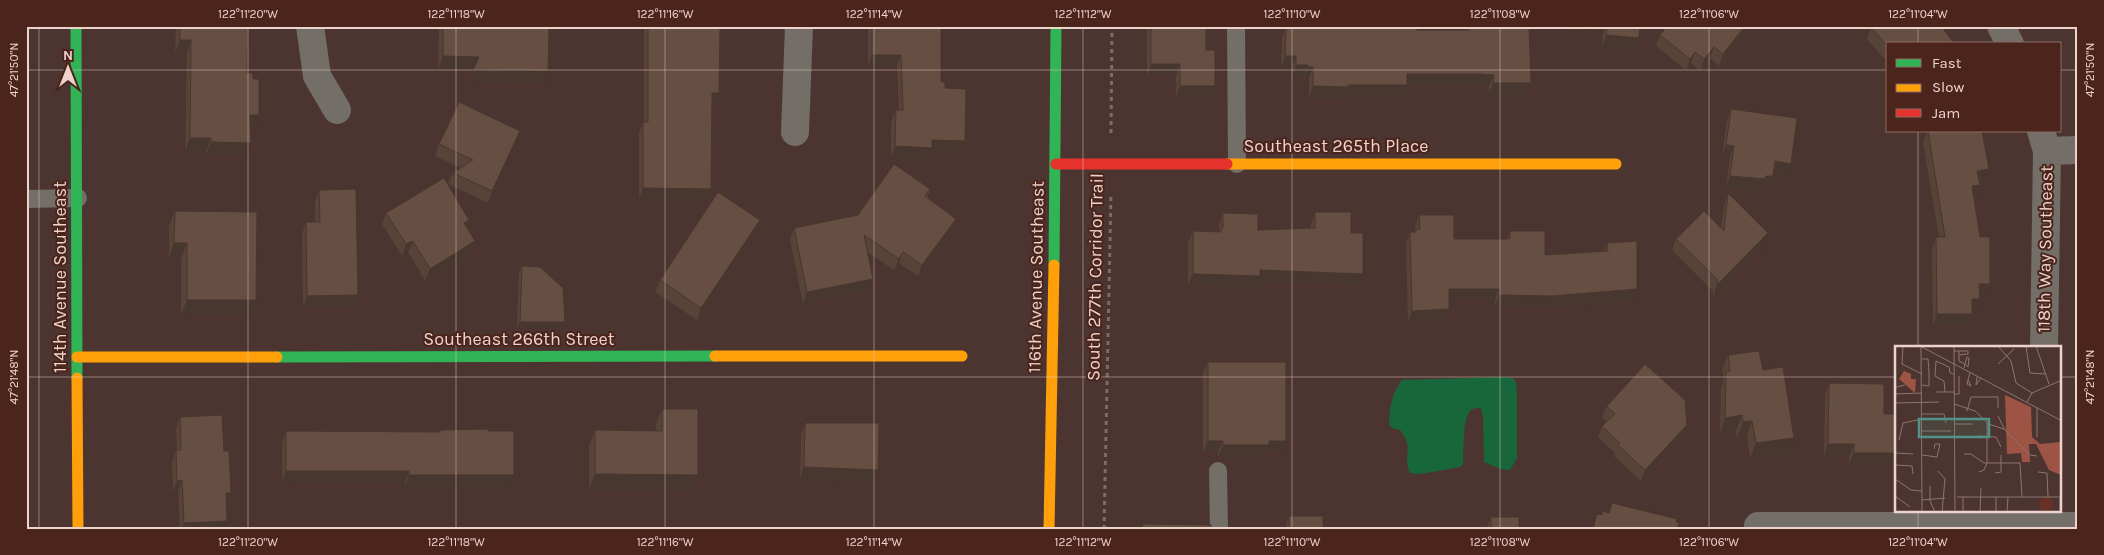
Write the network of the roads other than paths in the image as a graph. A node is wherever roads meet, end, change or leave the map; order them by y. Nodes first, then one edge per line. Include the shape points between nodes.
1 (76, 26) edge
2 (310, 26) edge
3 (799, 26) edge
4 (1056, 26) edge
5 (1236, 26) edge
6 (2000, 26) edge
7 (2009, 42) edge
8 (337, 110) dead end
9 (795, 132) dead end
10 (2044, 141) edge
11 (2078, 150) edge
12 (1056, 164) junction
13 (1237, 164) junction
14 (1616, 164) dead end
15 (78, 198) junction
16 (26, 199) edge
17 (2044, 346) edge
18 (962, 356) dead end
19 (77, 357) junction
20 (1218, 471) dead end
21 (2042, 522) edge
22 (1758, 526) dead end
23 (2078, 526) edge
24 (78, 529) edge
25 (1049, 529) edge
26 (1219, 529) edge

1 - 15 street, 114th Avenue Southeast
2 - 8 street via 317,76
3 - 9 street
4 - 12 street, 116th Avenue Southeast
5 - 13 lane
6 - 7 street
10 - 11 street
10 - 17 street, 118th Way Southeast
12 - 13 street, Southeast 265th Place
12 - 25 street, 116th Avenue Southeast
13 - 14 street, Southeast 265th Place
15 - 16 lane
15 - 19 street, 114th Avenue Southeast
18 - 19 street, Southeast 266th Street
19 - 24 street, 114th Avenue Southeast
20 - 26 lane
21 - 22 street
21 - 23 street

